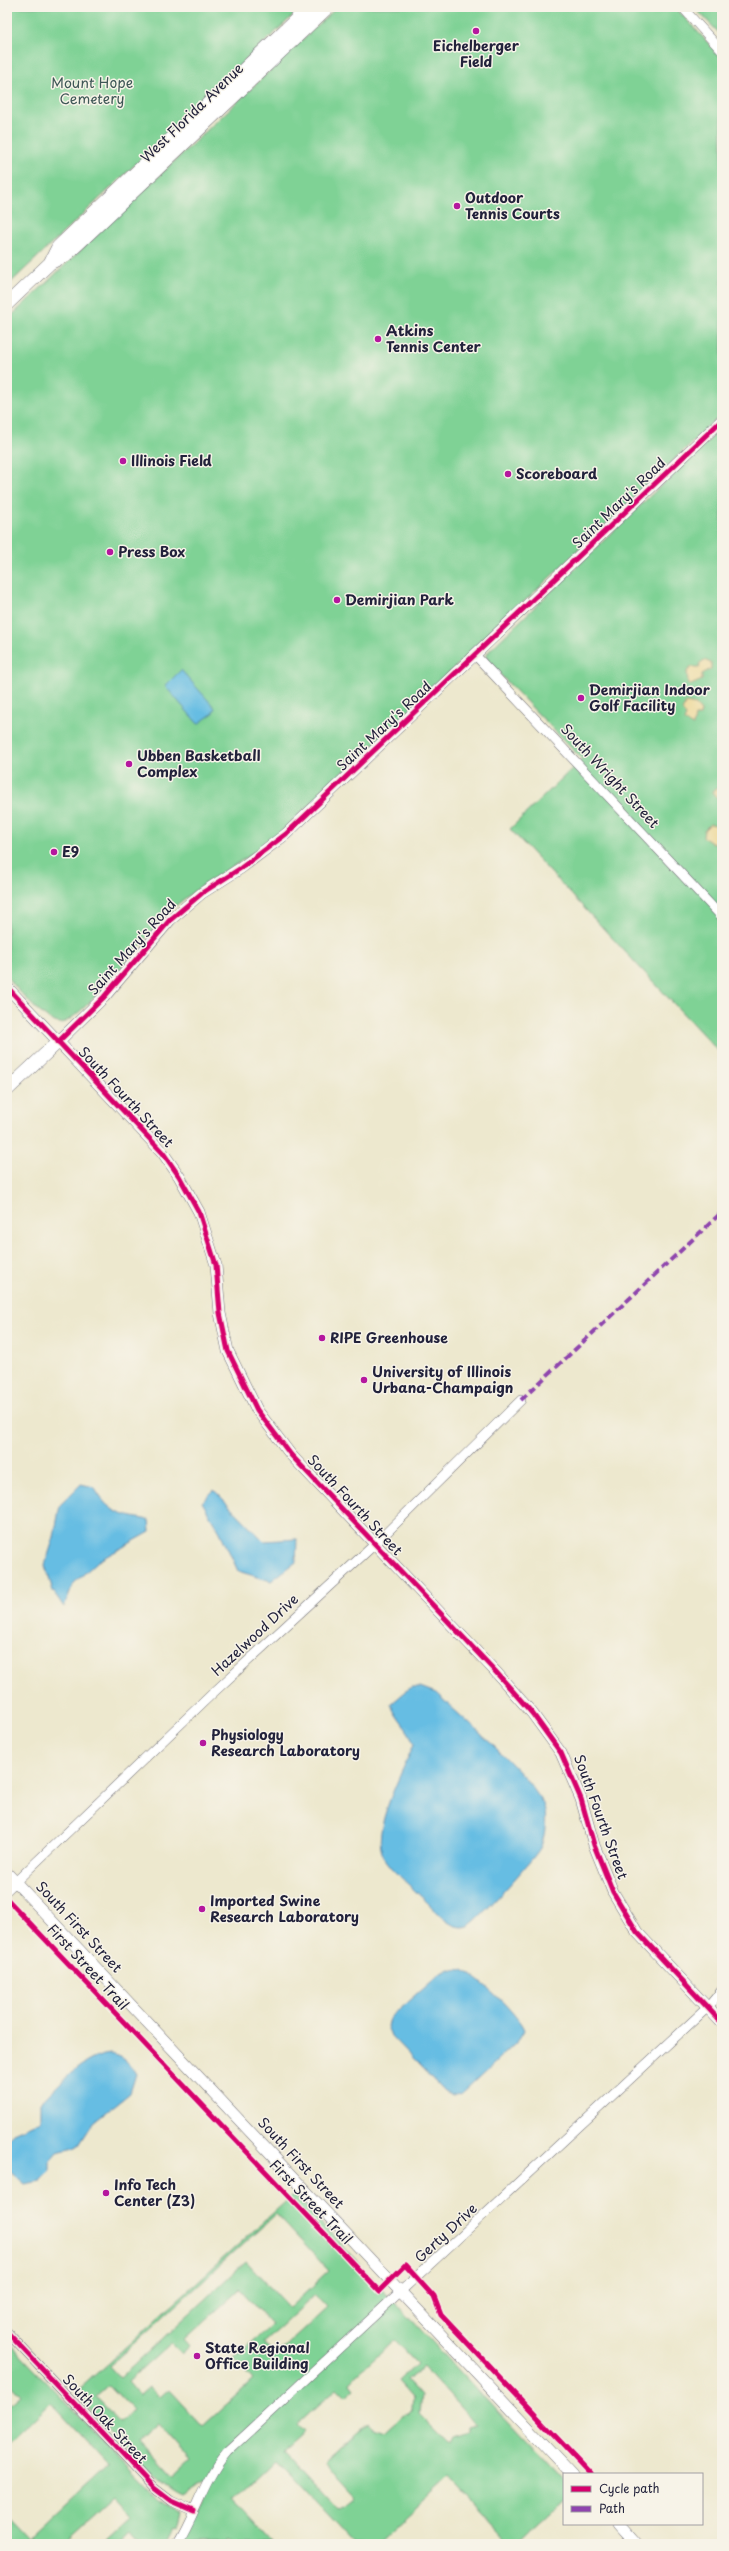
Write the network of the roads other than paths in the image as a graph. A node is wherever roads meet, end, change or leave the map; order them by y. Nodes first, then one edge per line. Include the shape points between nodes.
1 (310, 7) edge
2 (328, 7) edge
3 (682, 7) edge
4 (722, 51) edge
5 (74, 239) junction
6 (7, 304) edge
7 (722, 420) edge
8 (476, 656) junction
9 (722, 917) edge
10 (7, 987) edge
11 (58, 1042) junction
12 (7, 1090) edge
13 (521, 1400) dead end
14 (375, 1544) junction
15 (7, 1873) edge
16 (16, 1882) junction
17 (7, 1890) edge
18 (722, 1990) edge
19 (708, 2007) junction
20 (722, 2022) edge
21 (402, 2292) junction
22 (7, 2332) edge
23 (571, 2473) edge
24 (194, 2512) junction
25 (620, 2525) edge
26 (177, 2544) edge
27 (637, 2544) edge

1 - 5 main road, West Florida Avenue
2 - 5 main road, West Florida Avenue
3 - 4 street
5 - 6 main road via 66,255 50,263
7 - 8 street, Saint Mary's Road
8 - 9 street, South Wright Street
8 - 11 street, Saint Mary's Road via 286,834 241,868 202,892 170,920 104,997
10 - 11 street, South Fourth Street
11 - 12 main road, Saint Mary's Road
11 - 14 street, South Fourth Street via 163,1153 179,1176 198,1212 216,1265 220,1313 228,1352 257,1410 291,1455
13 - 14 street, Hazelwood Drive
14 - 16 street, Hazelwood Drive
14 - 19 street, South Fourth Street via 495,1671 532,1713 561,1753 581,1799 594,1845 613,1892 637,1932
15 - 16 street, South First Street
16 - 17 street, Hazelwood Drive
16 - 21 street, South First Street
18 - 19 street, Gerty Drive
19 - 20 street, South Fourth Street
19 - 21 street, Gerty Drive
21 - 23 street, South First Street
21 - 24 street, Gerty Drive via 227,2452 211,2472
22 - 24 street, South Oak Street via 158,2491 171,2501
24 - 26 street, Gerty Drive
25 - 27 street

